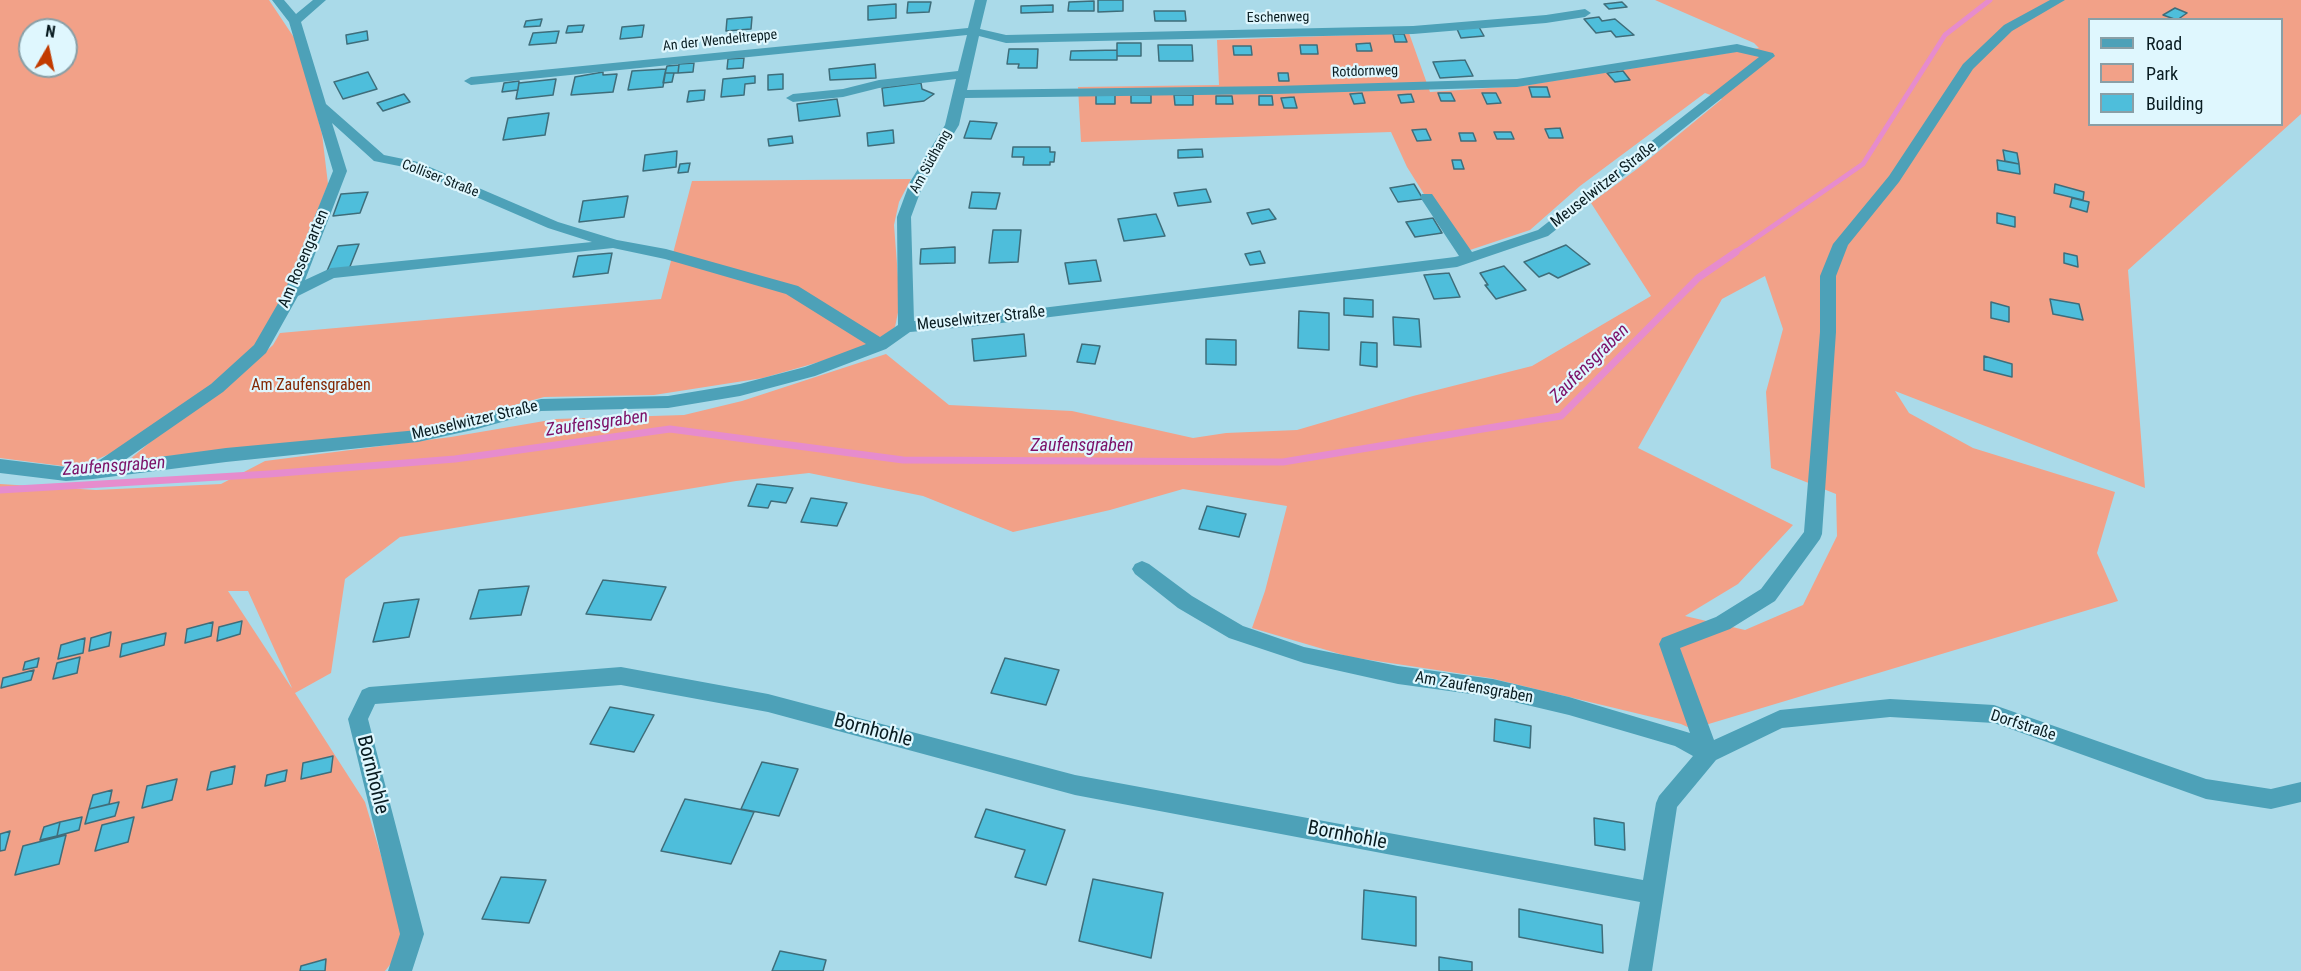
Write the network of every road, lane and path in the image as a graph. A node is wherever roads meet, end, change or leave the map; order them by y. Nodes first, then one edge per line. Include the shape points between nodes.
1 (278, 0) edge
2 (320, 0) edge
3 (981, 0) edge
4 (2059, 0) edge
5 (1585, 13) dead end
6 (295, 21) junction
7 (972, 31) junction
8 (1769, 56) joint
9 (963, 74) junction
10 (471, 81) dead end
11 (958, 94) junction
12 (793, 99) dead end
13 (320, 105) junction
14 (1427, 196) dead end
15 (615, 244) junction
16 (1468, 258) junction
17 (292, 292) junction
18 (906, 327) junction
19 (880, 345) junction
20 (0, 466) edge
21 (93, 472) junction
22 (1142, 569) dead end
23 (1708, 753) junction
24 (2301, 792) edge
25 (1653, 893) junction
26 (400, 971) edge
27 (1640, 971) edge

1 - 6 street
2 - 6 street
3 - 7 street, Am Südhang
4 - 23 street via 2008,28 1968,67 1894,179 1841,244 1828,276 1828,332 1813,534 1768,595 1723,623 1669,644
5 - 7 street, Eschenweg via 1413,30 1006,39
6 - 13 street
7 - 9 street, Am Südhang
7 - 10 street, An der Wendeltreppe
8 - 11 street, Rotdornweg via 1737,48 1517,83
8 - 16 street, Meuselwitzer Straße via 1543,233
9 - 11 street, Am Südhang
9 - 12 street
11 - 18 street, Am Südhang via 952,125 917,182 904,217
13 - 15 street, Colliser Straße via 379,158 413,165 553,225
13 - 17 street, Am Rosengarten via 340,171
14 - 16 street
15 - 17 street, Colliser Straße via 331,273
15 - 19 street, Colliser Straße via 666,254 792,290
16 - 18 street, Meuselwitzer Straße
17 - 21 street, Am Rosengarten via 260,349 217,388
18 - 19 street, Meuselwitzer Straße
19 - 21 street, Meuselwitzer Straße via 809,372 740,390 668,402 542,405 418,436 226,454
20 - 21 street, Meuselwitzer Straße via 66,474
22 - 23 street, Am Zaufensgraben via 1185,602 1236,632 1304,655 1398,675 1493,688 1569,706 1680,738
23 - 24 street, Dorfstraße via 1780,719 1890,708 1994,714 2206,789 2271,799
23 - 25 street via 1667,803
25 - 26 street, Bornhohle via 1075,785 768,703 621,676 369,696 358,719 412,933
25 - 27 street

